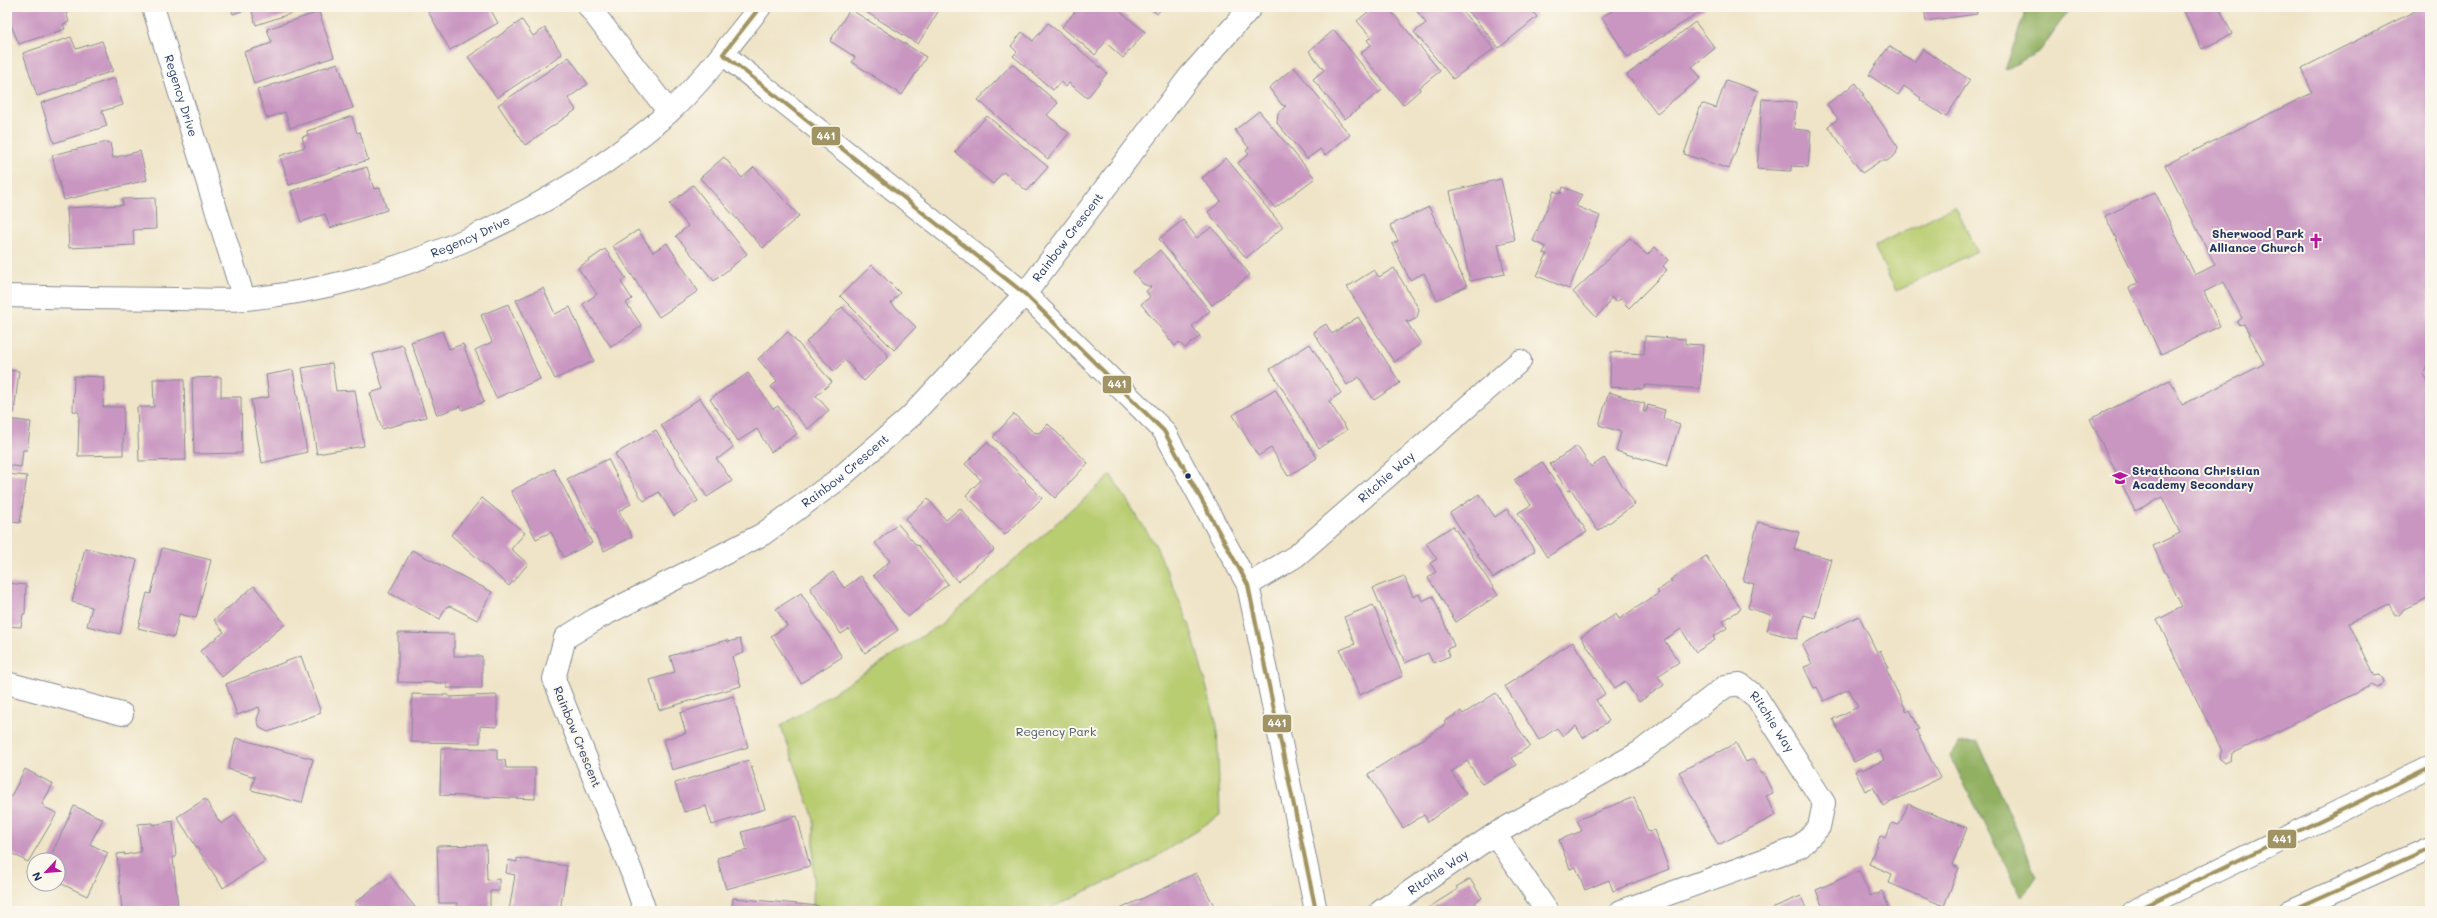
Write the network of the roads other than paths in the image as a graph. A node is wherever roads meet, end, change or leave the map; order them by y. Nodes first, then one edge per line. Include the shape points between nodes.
1 (153, 7) edge
2 (589, 7) edge
3 (760, 7) edge
4 (1251, 7) edge
5 (723, 54) junction
6 (669, 112) junction
7 (1025, 294) junction
8 (7, 296) edge
9 (244, 299) junction
10 (1520, 361) dead end
11 (1248, 585) junction
12 (7, 683) edge
13 (122, 714) dead end
14 (2430, 767) edge
15 (1495, 834) junction
16 (2430, 848) edge
17 (645, 911) edge
18 (1316, 911) edge
19 (1381, 911) edge
20 (1548, 911) edge
21 (1621, 911) edge
22 (2134, 911) edge
23 (2290, 911) edge

1 - 9 street, Regency Drive
2 - 6 street
3 - 5 street, Regency Drive
4 - 7 street, Rainbow Crescent via 1190,76
5 - 6 street, Regency Drive
5 - 7 street
6 - 9 street, Regency Drive via 619,152 522,214 430,254 372,274 309,291
7 - 11 street via 1164,431
7 - 17 street, Rainbow Crescent via 910,417 836,480 763,534 596,619 565,638 554,679
8 - 9 street, Regency Drive
10 - 11 street, Ritchie Way via 1296,556
11 - 18 street
12 - 13 street
14 - 22 street
15 - 19 street, Ritchie Way
15 - 20 street
15 - 21 street, Ritchie Way via 1640,752 1726,686 1740,684 1756,698 1824,803 1819,828 1800,847
16 - 23 street

